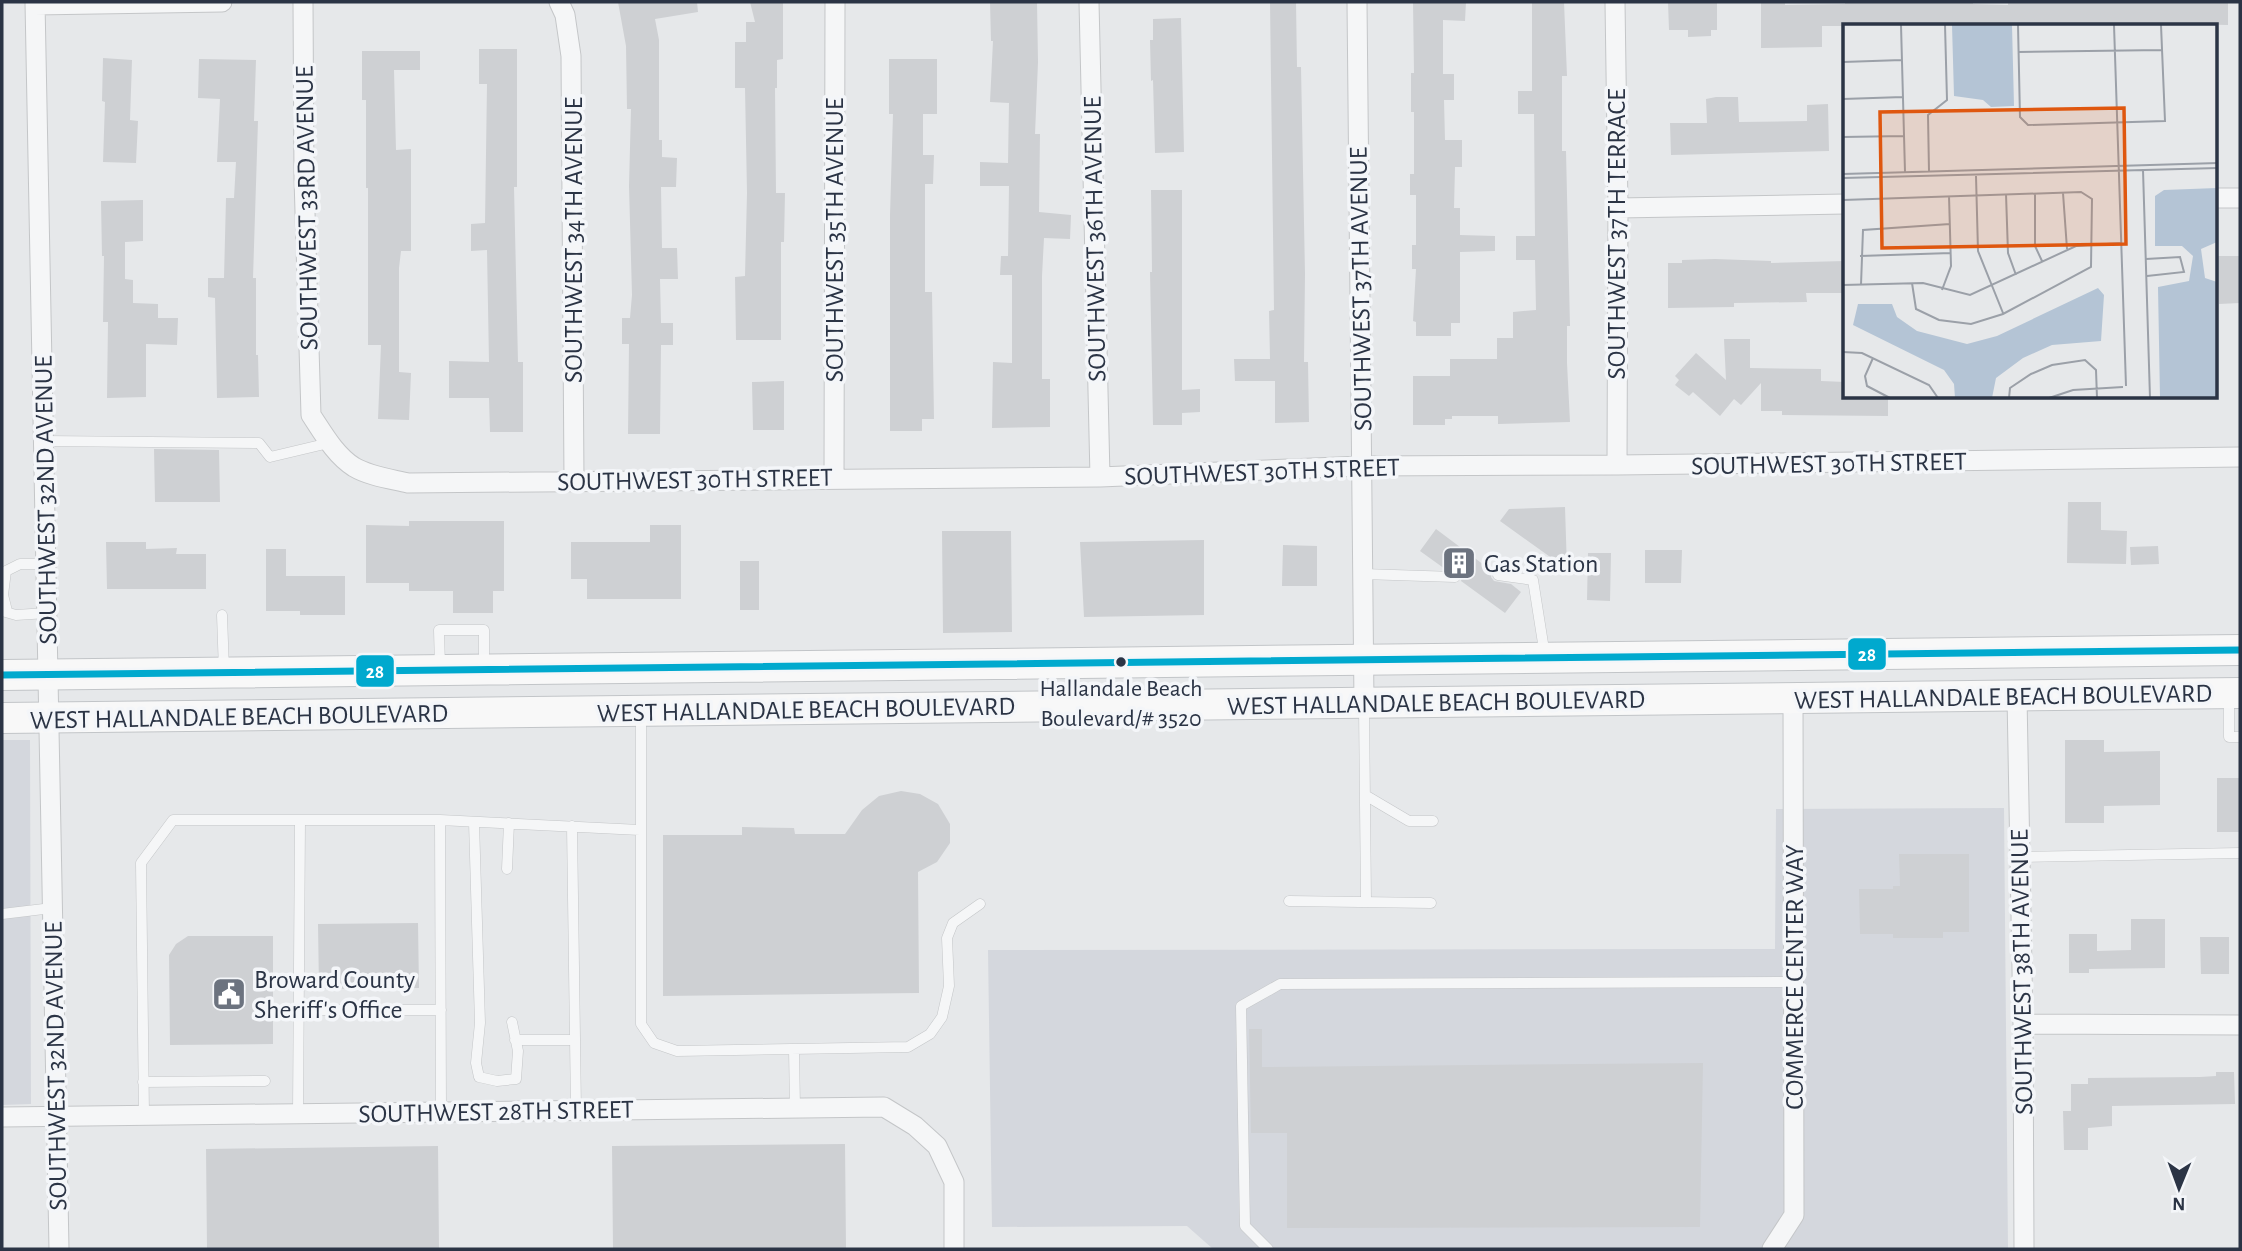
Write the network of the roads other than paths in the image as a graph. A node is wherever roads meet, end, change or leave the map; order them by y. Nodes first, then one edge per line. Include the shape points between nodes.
1 (222, 2) edge
2 (303, 2) edge
3 (559, 2) edge
4 (835, 2) edge
5 (1089, 2) edge
6 (1357, 2) edge
7 (1615, 2) edge
8 (35, 3) edge
9 (2218, 198) edge
10 (2240, 198) edge
11 (1843, 204) edge
12 (1618, 208) junction
13 (311, 415) joint
14 (44, 441) junction
15 (329, 443) junction
16 (2240, 457) edge
17 (1362, 466) junction
18 (1617, 466) junction
19 (834, 477) junction
20 (1100, 477) junction
21 (574, 480) junction
22 (46, 564) junction
23 (1363, 575) junction
24 (1498, 575) dead end
25 (1455, 577) dead end
26 (4, 611) edge
27 (47, 613) junction
28 (222, 615) dead end
29 (2240, 650) edge
30 (2000, 652) junction
31 (1545, 656) junction
32 (1364, 658) junction
33 (897, 664) junction
34 (636, 667) junction
35 (484, 669) junction
36 (440, 670) junction
37 (223, 672) junction
38 (48, 674) junction
39 (2, 675) edge
40 (2237, 684) edge
41 (2017, 695) junction
42 (1794, 698) junction
43 (1364, 703) junction
44 (641, 711) junction
45 (396, 714) junction
46 (2, 718) edge
47 (49, 718) junction
48 (2240, 737) edge
49 (1365, 795) junction
50 (300, 820) junction
51 (440, 820) junction
52 (1433, 821) dead end
53 (474, 822) junction
54 (509, 823) junction
55 (572, 826) junction
56 (640, 830) junction
57 (2240, 853) edge
58 (2020, 857) junction
59 (507, 869) dead end
60 (1289, 901) dead end
61 (1366, 901) junction
62 (1431, 903) dead end
63 (980, 904) dead end
64 (52, 908) junction
65 (2, 914) edge
66 (1794, 982) junction
67 (299, 1010) junction
68 (441, 1010) junction
69 (512, 1022) dead end
70 (2023, 1024) junction
71 (2240, 1025) edge
72 (515, 1040) junction
73 (575, 1040) junction
74 (793, 1049) junction
75 (265, 1081) dead end
76 (144, 1082) junction
77 (795, 1108) junction
78 (576, 1110) junction
79 (441, 1112) junction
80 (298, 1114) junction
81 (144, 1115) junction
82 (57, 1116) junction
83 (2, 1117) edge
84 (59, 1249) edge
85 (954, 1249) edge
86 (1268, 1249) edge
87 (1772, 1249) edge
88 (2024, 1249) edge

1 - 8 street
2 - 13 street, SOUTHWEST 33RD AVENUE
3 - 21 street, SOUTHWEST 34TH AVENUE via 571,56
4 - 19 street, SOUTHWEST 35TH AVENUE
5 - 20 street, SOUTHWEST 36TH AVENUE
6 - 17 street, SOUTHWEST 37TH AVENUE
7 - 12 street, SOUTHWEST 37TH TERRACE
8 - 14 street, SOUTHWEST 32ND AVENUE
9 - 10 street
11 - 12 street
12 - 18 street, SOUTHWEST 37TH TERRACE
13 - 15 street, SOUTHWEST 30TH STREET
14 - 15 lane via 259,443 270,457
14 - 22 street, SOUTHWEST 32ND AVENUE
15 - 21 street, SOUTHWEST 30TH STREET via 354,467 408,483
16 - 18 street, SOUTHWEST 30TH STREET
17 - 18 street, SOUTHWEST 30TH STREET
17 - 20 street, SOUTHWEST 30TH STREET
17 - 23 street, SOUTHWEST 37TH AVENUE
19 - 20 street, SOUTHWEST 30TH STREET
19 - 21 street, SOUTHWEST 30TH STREET
22 - 26 lane via 20,564 5,570
22 - 27 street, SOUTHWEST 32ND AVENUE
23 - 25 lane
23 - 32 street, SOUTHWEST 37TH AVENUE
24 - 31 lane via 1533,580
26 - 27 lane
27 - 38 street, SOUTHWEST 32ND AVENUE
28 - 37 lane
29 - 30 main road, WEST HALLANDALE BEACH BOULEVARD
30 - 31 main road, WEST HALLANDALE BEACH BOULEVARD
30 - 42 main road via 1976,675 1963,678 1827,680 1805,687
31 - 32 main road, WEST HALLANDALE BEACH BOULEVARD
32 - 33 main road, WEST HALLANDALE BEACH BOULEVARD
32 - 43 street, SOUTHWEST 37TH AVENUE
33 - 34 main road, WEST HALLANDALE BEACH BOULEVARD
33 - 44 main road via 853,682 698,684
34 - 35 main road, WEST HALLANDALE BEACH BOULEVARD
34 - 45 main road via 595,691 443,693
35 - 36 main road, WEST HALLANDALE BEACH BOULEVARD
35 - 36 lane via 484,629 439,630
36 - 37 main road, WEST HALLANDALE BEACH BOULEVARD
37 - 38 main road, WEST HALLANDALE BEACH BOULEVARD
38 - 39 main road, WEST HALLANDALE BEACH BOULEVARD
38 - 47 street, SOUTHWEST 32ND AVENUE
40 - 41 main road via 2067,671
40 - 48 lane via 2229,737
41 - 42 main road, WEST HALLANDALE BEACH BOULEVARD
41 - 58 street, SOUTHWEST 38TH AVENUE
42 - 43 main road, WEST HALLANDALE BEACH BOULEVARD
42 - 66 street, COMMERCE CENTER WAY
43 - 44 main road, WEST HALLANDALE BEACH BOULEVARD
43 - 49 lane
44 - 45 main road, WEST HALLANDALE BEACH BOULEVARD
44 - 56 lane
45 - 47 main road, WEST HALLANDALE BEACH BOULEVARD
46 - 47 main road, WEST HALLANDALE BEACH BOULEVARD
47 - 64 street, SOUTHWEST 32ND AVENUE
49 - 52 lane via 1409,821
49 - 61 lane
50 - 51 lane
50 - 67 lane
50 - 76 lane via 173,820 141,863
51 - 53 lane
51 - 68 lane
53 - 54 lane
53 - 72 lane via 479,1077 516,1079
54 - 55 lane
54 - 59 lane
55 - 56 lane
55 - 73 lane
56 - 74 lane via 641,1024 654,1043 677,1051
57 - 58 lane
58 - 70 street, SOUTHWEST 38TH AVENUE
60 - 61 lane
61 - 62 lane
63 - 74 lane via 953,923 947,938 949,986 942,1017 930,1034 908,1047
64 - 65 lane
64 - 82 street, SOUTHWEST 32ND AVENUE
66 - 86 lane via 1280,984 1241,1006 1245,1226
66 - 87 street, COMMERCE CENTER WAY via 1794,1215
67 - 68 lane
67 - 80 lane
68 - 79 lane
69 - 72 lane
70 - 71 street
70 - 88 street, SOUTHWEST 38TH AVENUE
72 - 73 lane
73 - 78 lane
74 - 77 lane
75 - 76 lane
76 - 81 lane
77 - 78 street, SOUTHWEST 28TH STREET
77 - 85 street, SOUTHWEST 28TH STREET via 884,1107 915,1126 937,1146 954,1182
78 - 79 street, SOUTHWEST 28TH STREET
79 - 80 street, SOUTHWEST 28TH STREET
80 - 81 street, SOUTHWEST 28TH STREET
81 - 82 street, SOUTHWEST 28TH STREET
82 - 83 street, SOUTHWEST 28TH STREET
82 - 84 street, SOUTHWEST 32ND AVENUE

